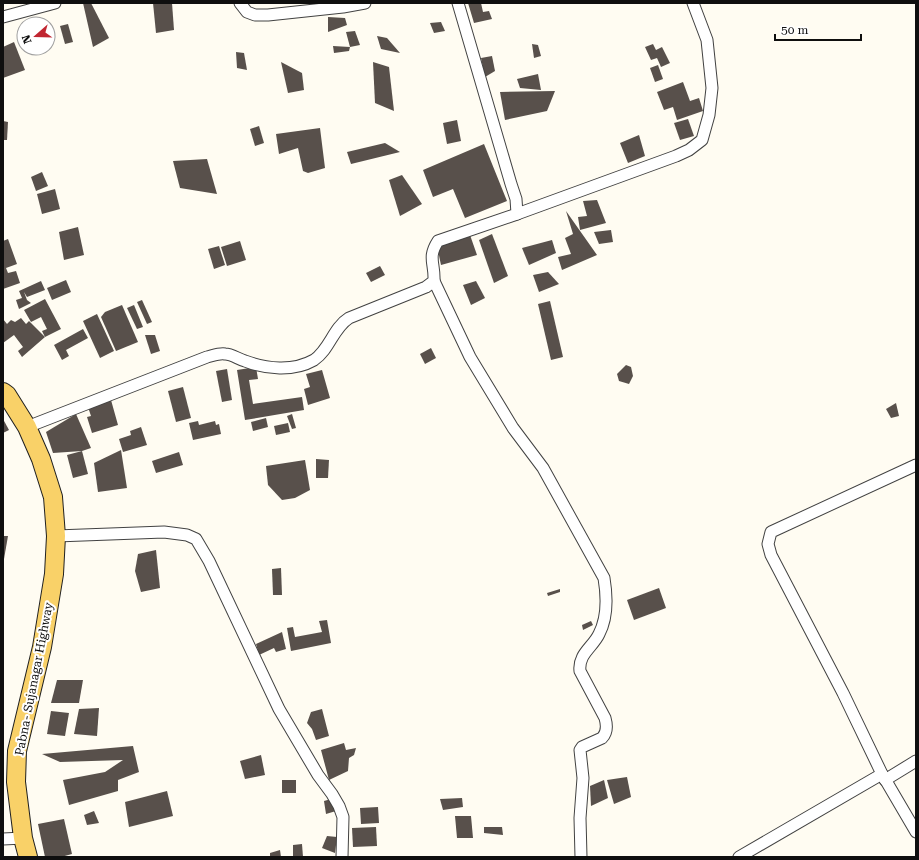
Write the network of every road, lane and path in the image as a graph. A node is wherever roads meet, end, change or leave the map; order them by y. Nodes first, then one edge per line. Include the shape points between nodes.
1 (55, 3) edge
2 (240, 3) edge
3 (365, 3) edge
4 (458, 3) edge
5 (694, 3) edge
6 (3, 17) edge
7 (517, 214) junction
8 (434, 281) junction
9 (3, 392) edge
10 (27, 427) junction
11 (916, 464) edge
12 (56, 536) junction
13 (916, 761) edge
14 (884, 777) junction
15 (916, 832) edge
16 (23, 838) junction
17 (3, 839) edge
18 (28, 857) edge
19 (342, 857) edge
20 (581, 857) edge
21 (739, 857) edge

1 - 6 street
2 - 3 street via 246,12 268,16
4 - 7 street via 512,184
5 - 7 street via 708,40 712,88 709,115 702,140 676,156
7 - 8 street via 438,240 433,249 432,259
8 - 10 street via 426,287 349,318 343,322 327,348 300,366 270,368 224,353 207,357
8 - 20 street via 470,357 513,428 543,468 604,578 607,595 604,618 599,634 579,664 607,726 602,738 580,750 583,778
9 - 10 main road, Pabna- Sujanagar Highway
10 - 12 main road, Pabna- Sujanagar Highway via 41,459 53,498
11 - 14 street via 771,532 768,544 771,555
12 - 16 main road, Pabna- Sujanagar Highway via 54,574 42,647 17,751 16,782
12 - 19 street via 164,532 188,535 196,539 209,561 279,709 339,806 343,817
13 - 14 street
14 - 15 street
14 - 21 street
16 - 17 street
16 - 18 main road, Pabna- Sujanagar Highway

